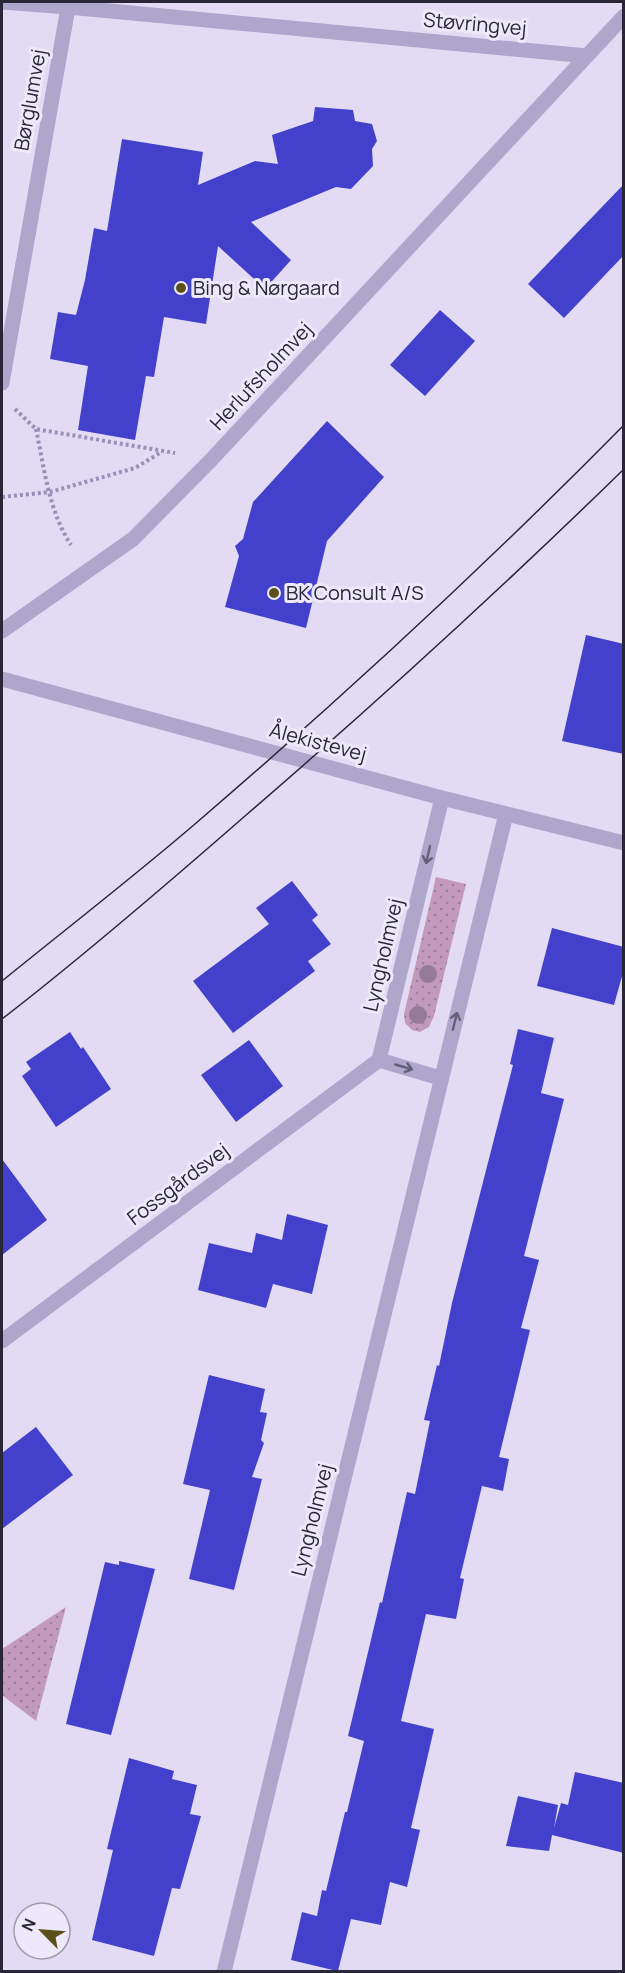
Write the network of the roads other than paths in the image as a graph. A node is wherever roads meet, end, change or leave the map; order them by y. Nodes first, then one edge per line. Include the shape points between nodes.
1 (2, 2) edge
2 (68, 4) edge
3 (624, 16) edge
4 (587, 56) junction
5 (2, 383) edge
6 (2, 631) edge
7 (2, 679) edge
8 (442, 798) junction
9 (506, 814) junction
10 (624, 843) edge
11 (379, 1060) junction
12 (440, 1078) junction
13 (2, 1341) edge
14 (224, 1971) edge

1 - 2 street, Støvringvej
2 - 4 street, Støvringvej
2 - 5 street, Børglumvej
3 - 4 street, Herlufsholmvej
4 - 6 street, Herlufsholmvej via 133,539
7 - 8 street, Ålekistevej
8 - 9 street, Ålekistevej
8 -> 11 street, Lyngholmvej
9 - 10 street, Ålekistevej
12 -> 9 street, Lyngholmvej
11 -> 12 street
11 - 13 street, Fossgårdsvej
12 - 14 street, Lyngholmvej

